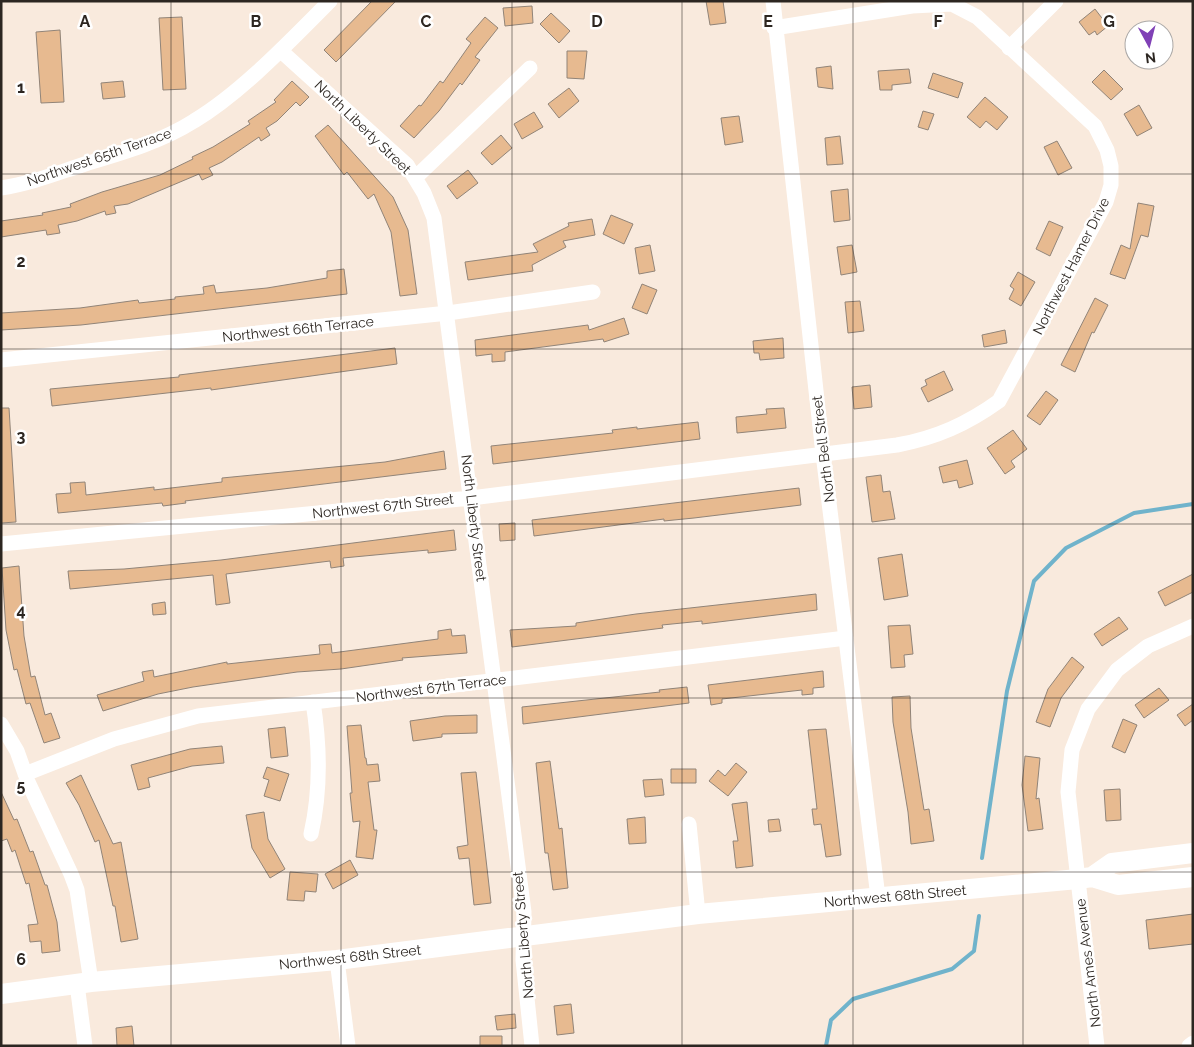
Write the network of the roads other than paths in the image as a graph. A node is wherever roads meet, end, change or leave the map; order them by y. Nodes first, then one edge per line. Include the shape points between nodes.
1 (330, 1) edge
2 (773, 1) edge
3 (1056, 1) edge
4 (774, 28) junction
5 (1009, 48) junction
6 (281, 50) junction
7 (530, 68) dead end
8 (415, 178) junction
9 (1, 188) edge
10 (593, 292) dead end
11 (448, 313) junction
12 (1, 360) edge
13 (823, 454) junction
14 (471, 498) junction
15 (1, 544) edge
16 (1193, 626) edge
17 (846, 638) junction
18 (494, 681) junction
19 (312, 702) junction
20 (1, 724) edge
21 (25, 774) junction
22 (689, 824) dead end
23 (311, 834) dead end
24 (1193, 853) edge
25 (1193, 877) edge
26 (1085, 878) junction
27 (878, 897) junction
28 (698, 914) junction
29 (522, 937) junction
30 (338, 960) junction
31 (84, 983) junction
32 (1, 994) edge
33 (1193, 1043) edge
34 (85, 1046) edge
35 (348, 1046) edge
36 (532, 1046) edge
37 (1098, 1046) edge
38 (1188, 1046) edge

1 - 6 street, Northwest 65th Terrace
2 - 4 street, North Bell Street
3 - 5 street
4 - 5 street, Northwest Hamer Drive via 912,6 952,4 977,17
4 - 13 street, North Bell Street
5 - 13 street, Northwest Hamer Drive via 1095,126 1111,166 1106,202 999,402 965,424 937,436 897,445
6 - 8 street, North Liberty Street via 407,165
6 - 9 street, Northwest 65th Terrace via 212,108 175,132 34,181
7 - 8 street
8 - 11 street, North Liberty Street via 434,218
10 - 11 street, Northwest 66th Terrace
11 - 12 street, Northwest 66th Terrace
11 - 14 street, North Liberty Street
13 - 14 street, Northwest 67th Street
13 - 17 street, North Bell Street
14 - 15 street, Northwest 67th Street
14 - 18 street, North Liberty Street
16 - 26 street, North Ames Avenue via 1148,646 1117,670 1079,729 1069,771 1068,792
17 - 18 street, Northwest 67th Terrace
17 - 27 street, North Bell Street
18 - 19 street, Northwest 67th Terrace
18 - 29 street, North Liberty Street via 524,912
19 - 21 street, Northwest 67th Terrace via 160,724
19 - 23 street via 319,758
20 - 21 street
21 - 31 street via 77,890
22 - 28 street
24 - 26 main road, Northwest 68th Street via 1112,863
25 - 26 main road, Northwest 68th Street via 1118,885
26 - 27 main road, Northwest 68th Street
26 - 37 street, North Ames Avenue
27 - 28 main road, Northwest 68th Street
28 - 29 main road, Northwest 68th Street
29 - 30 main road, Northwest 68th Street
29 - 36 street, North Liberty Street
30 - 31 main road, Northwest 68th Street
30 - 35 street
31 - 32 main road, Northwest 68th Street
31 - 34 street
33 - 38 street

